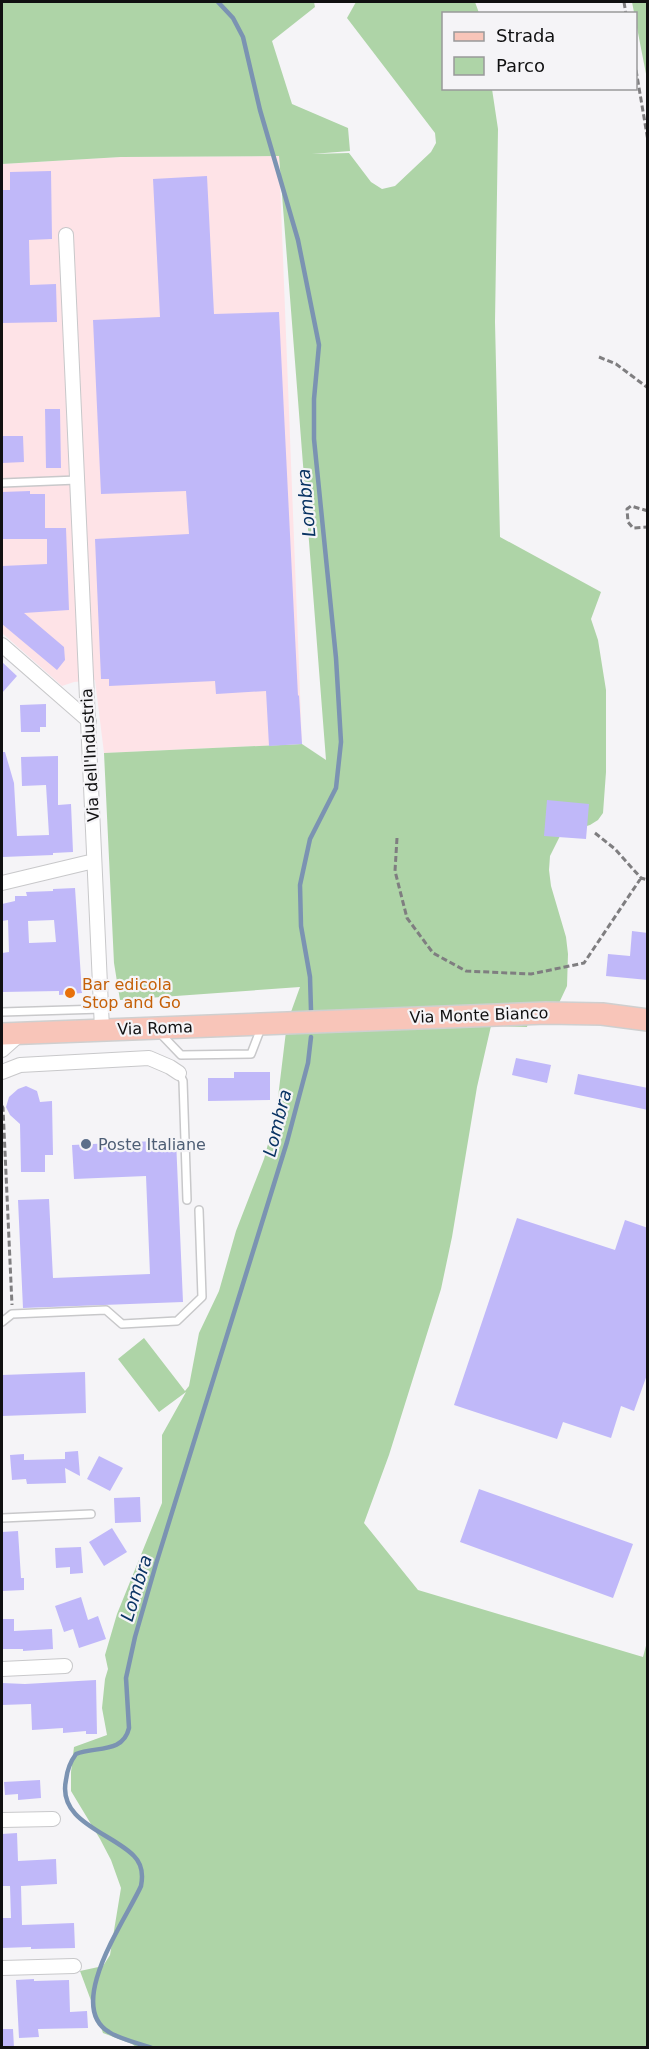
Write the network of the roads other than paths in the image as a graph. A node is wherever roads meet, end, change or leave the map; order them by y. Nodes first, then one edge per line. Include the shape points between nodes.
1 (66, 235) dead end
2 (77, 480) junction
3 (2, 483) edge
4 (2, 645) edge
5 (89, 721) junction
6 (94, 861) junction
7 (2, 883) edge
8 (2, 1012) edge
9 (102, 1019) junction
10 (648, 1020) edge
11 (309, 1021) joint
12 (263, 1024) junction
13 (155, 1028) junction
14 (11, 1033) edge
15 (2, 1050) edge
16 (2, 1072) edge
17 (179, 1072) joint
18 (187, 1200) dead end
19 (199, 1210) dead end
20 (2, 1322) edge
21 (91, 1514) dead end
22 (2, 1518) edge
23 (65, 1666) dead end
24 (2, 1669) edge
25 (53, 1819) dead end
26 (2, 1820) edge
27 (74, 1966) dead end
28 (2, 1968) edge

1 - 2 street, Via dell'Industria
2 - 3 lane
2 - 5 street, Via dell'Industria
4 - 5 street
5 - 6 street, Via dell'Industria
6 - 7 street
6 - 9 street, Via dell'Industria
8 - 9 lane, Via Roma
9 - 13 main road, Via Roma
9 - 14 main road, Via Roma
10 - 11 main road, Via Monte Bianco via 546,1013
11 - 12 main road, Via Roma
12 - 13 main road, Via Roma
12 - 13 lane via 251,1053 239,1054 181,1055
14 - 15 street
16 - 17 street via 20,1065 149,1058
17 - 18 lane via 183,1081
19 - 20 lane via 202,1297 177,1321 122,1324 106,1310 12,1314
21 - 22 lane
23 - 24 street
25 - 26 street
27 - 28 street

